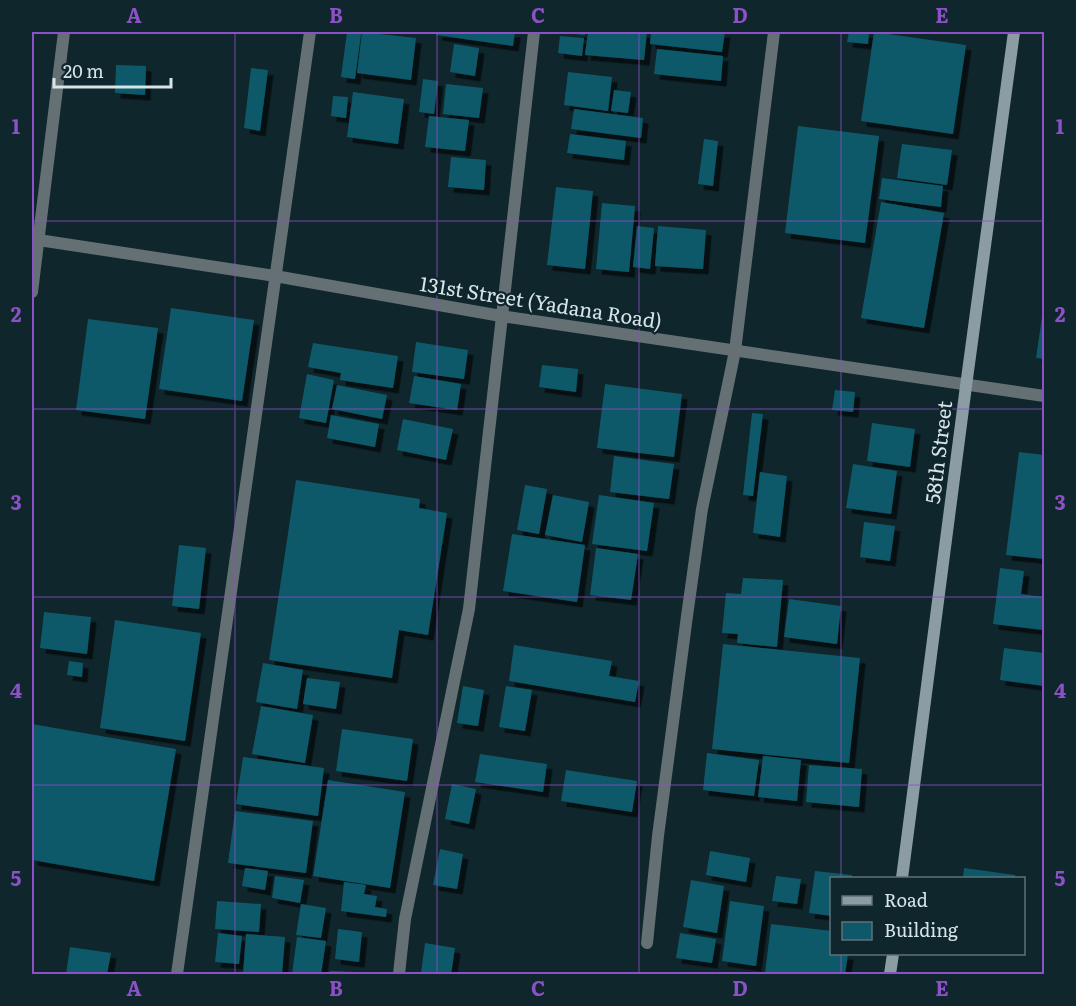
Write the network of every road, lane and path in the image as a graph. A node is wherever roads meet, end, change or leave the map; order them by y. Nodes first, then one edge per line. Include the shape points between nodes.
1 (64, 32) edge
2 (310, 32) edge
3 (534, 32) edge
4 (774, 32) edge
5 (1014, 32) edge
6 (35, 239) edge
7 (275, 276) junction
8 (32, 292) edge
9 (501, 316) junction
10 (735, 351) junction
11 (966, 386) junction
12 (1044, 396) edge
13 (902, 877) edge
14 (647, 943) dead end
15 (893, 955) edge
16 (177, 975) edge
17 (399, 975) edge
18 (890, 975) edge

1 - 6 street
2 - 7 street
3 - 9 street
4 - 10 street
5 - 11 main road, 58th Street
6 - 7 street, 131st Street (Yadana Road)
6 - 8 street
7 - 9 street, 131st Street (Yadana Road)
7 - 16 street
9 - 10 street, 131st Street (Yadana Road)
9 - 17 street via 469,609 405,919
10 - 11 street, 131st Street (Yadana Road)
10 - 14 street via 702,509
11 - 12 street, 131st Street (Yadana Road)
11 - 13 main road, 58th Street
15 - 18 main road

